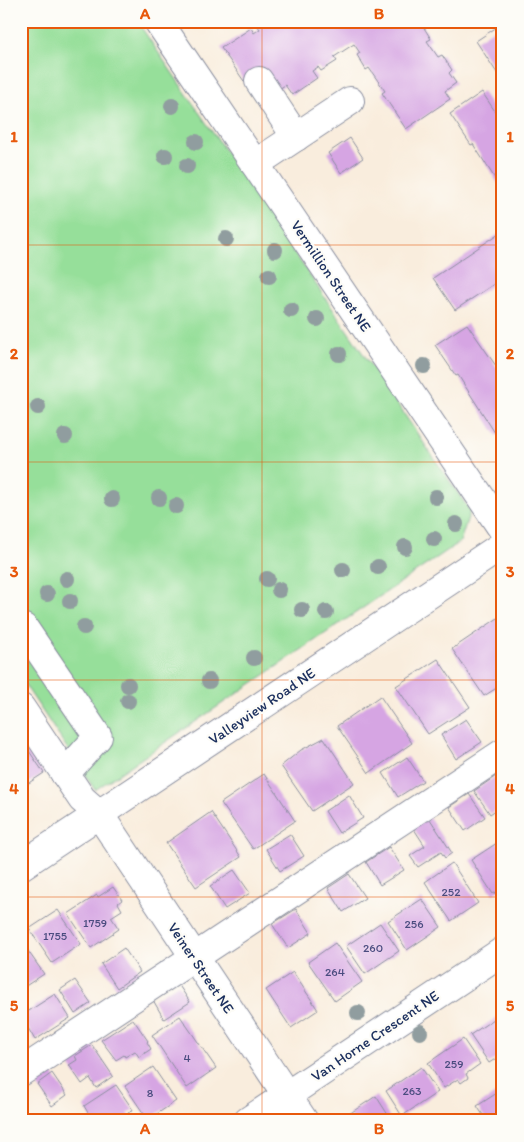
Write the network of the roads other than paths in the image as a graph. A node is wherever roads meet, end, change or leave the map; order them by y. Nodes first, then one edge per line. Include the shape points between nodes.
1 (158, 21) edge
2 (259, 81) dead end
3 (350, 101) dead end
4 (296, 137) junction
5 (255, 164) junction
6 (503, 530) edge
7 (503, 545) edge
8 (24, 628) dead end
9 (21, 708) edge
10 (503, 753) edge
11 (65, 774) junction
12 (99, 814) junction
13 (21, 866) edge
14 (503, 951) edge
15 (193, 957) junction
16 (21, 1072) edge
17 (286, 1095) junction
18 (248, 1121) edge
19 (304, 1121) edge

1 - 5 street, Vermillion Street NE
2 - 4 street
3 - 4 street
4 - 5 street
5 - 6 street, Vermillion Street NE
7 - 12 street, Valleyview Road NE
8 - 11 street via 98,737
9 - 11 street, Veiner Street NE
10 - 15 street
11 - 12 street, Veiner Street NE via 82,799
12 - 13 street, Valleyview Road NE
12 - 15 street, Veiner Street NE
14 - 17 street, Van Horne Crescent NE
15 - 16 street
15 - 17 street, Veiner Street NE
17 - 18 street, Van Horne Crescent NE
17 - 19 street, Veiner Street NE

